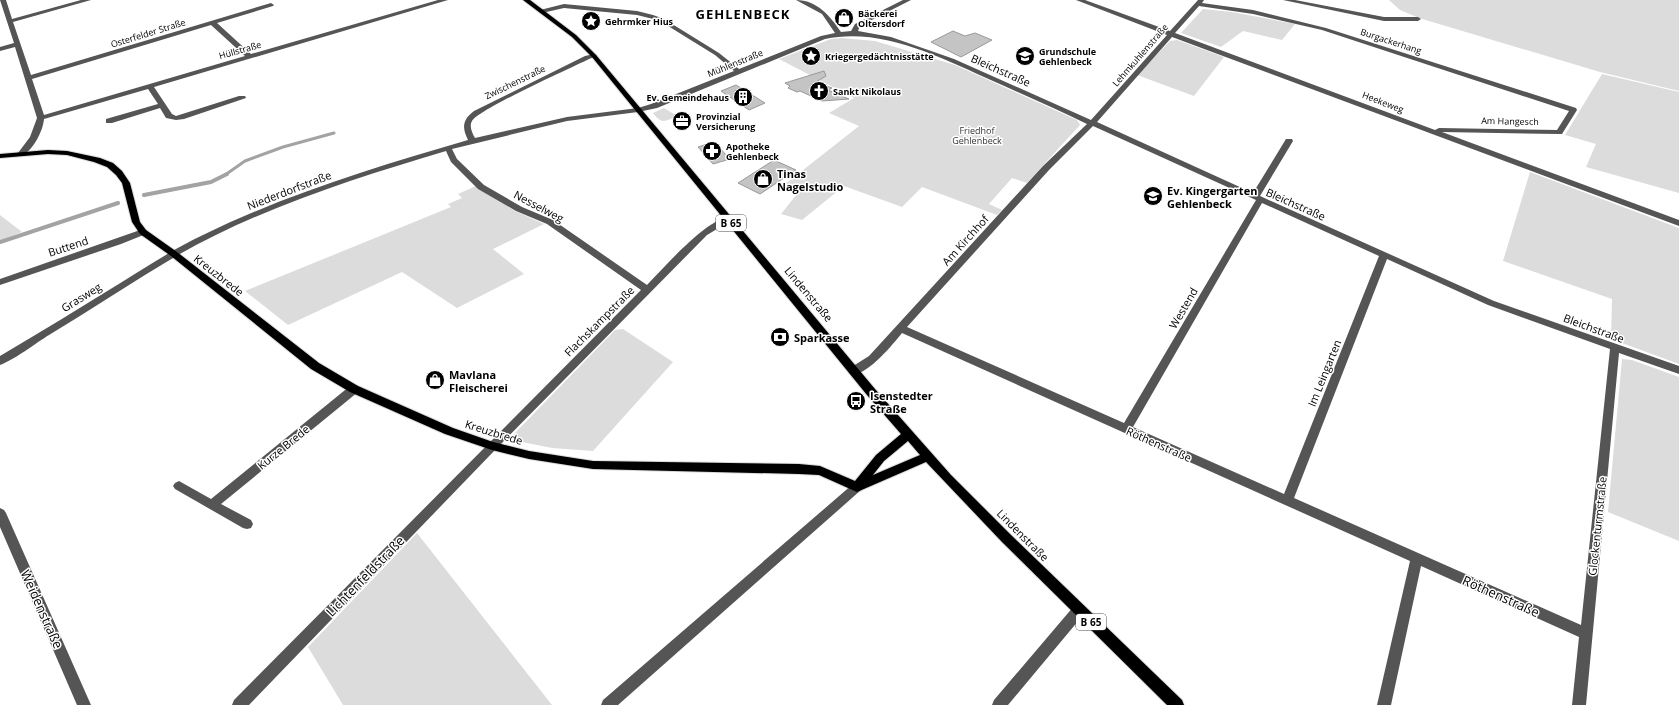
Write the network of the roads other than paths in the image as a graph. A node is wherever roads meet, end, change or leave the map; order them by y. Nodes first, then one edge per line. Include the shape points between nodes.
1 (3, 0) edge
2 (88, 0) edge
3 (444, 0) edge
4 (526, 0) edge
5 (799, 0) edge
6 (908, 0) edge
7 (1080, 0) edge
8 (1286, 0) edge
9 (1200, 2) edge
10 (271, 5) dead end
11 (542, 12) junction
12 (1418, 19) dead end
13 (11, 21) junction
14 (213, 23) junction
15 (839, 33) junction
16 (854, 33) junction
17 (1170, 33) junction
18 (18, 44) junction
19 (0, 49) edge
20 (594, 56) junction
21 (250, 57) junction
22 (738, 71) junction
23 (29, 78) junction
24 (150, 86) junction
25 (242, 98) dead end
26 (162, 105) junction
27 (638, 110) junction
28 (1573, 110) joint
29 (41, 118) junction
30 (108, 121) dead end
31 (1092, 123) junction
32 (1436, 133) junction
33 (472, 141) junction
34 (1289, 141) dead end
35 (448, 148) junction
36 (22, 153) junction
37 (0, 156) edge
38 (1257, 199) junction
39 (728, 220) junction
40 (1679, 223) edge
41 (143, 232) junction
42 (174, 254) junction
43 (1384, 255) junction
44 (0, 282) edge
45 (647, 290) junction
46 (902, 329) junction
47 (1615, 347) junction
48 (0, 361) edge
49 (1679, 370) edge
50 (854, 371) junction
51 (354, 389) junction
52 (1126, 429) junction
53 (908, 434) junction
54 (492, 446) junction
55 (928, 456) junction
56 (179, 486) dead end
57 (857, 487) junction
58 (1287, 501) junction
59 (212, 505) junction
60 (0, 514) edge
61 (247, 524) dead end
62 (1416, 559) junction
63 (1079, 610) junction
64 (1586, 634) junction
65 (84, 705) edge
66 (238, 705) edge
67 (608, 705) edge
68 (999, 705) edge
69 (1177, 705) edge
70 (1384, 705) edge
71 (1579, 705) edge

1 - 13 street
2 - 13 street
3 - 21 street, Hüllstraße
4 - 11 main road, Lindenstraße / B 65
5 - 15 street via 824,13
6 - 16 street via 857,25
7 - 17 street, Heekeweg
8 - 12 street via 1384,19
9 - 17 street, Lehmkuhlenstraße
9 - 28 street, Burgackerhang via 1324,29
10 - 14 street, Osterfelder Straße
11 - 20 main road, Lindenstraße / B 65 via 574,36
11 - 22 street via 564,6 651,16 662,20 717,54
13 - 18 street
14 - 21 street
14 - 23 street, Osterfelder Straße
15 - 16 street, Bleichstraße
15 - 22 street, Mühlenstraße
16 - 31 street, Bleichstraße via 889,39 952,60
17 - 31 street, Lehmkuhlenstraße
17 - 32 street, Heekeweg
18 - 19 street
18 - 23 street
20 - 27 main road, Lindenstraße / B 65
20 - 33 street, Zwischenstraße via 474,114 466,125
21 - 24 street, Hüllstraße
22 - 27 street, Mühlenstraße via 654,106
23 - 29 street
24 - 26 street
24 - 29 street, Hüllstraße
25 - 26 street via 176,118 169,116
26 - 30 street
27 - 33 street, Niederdorfstraße via 567,119
27 - 39 main road, Lindenstraße / B 65
28 - 32 street, Am Hangesch via 1559,132 1439,130
29 - 36 street via 41,124 28,148
31 - 38 street, Bleichstraße
31 - 46 street, Am Kirchhof via 1046,168
32 - 40 street, Heekeweg
33 - 35 street, Niederdorfstraße
34 - 38 street, Westend
35 - 42 street, Niederdorfstraße via 278,205 205,237
35 - 45 street, Nesselweg via 454,160 481,186 520,209 550,222
36 - 37 main road
36 - 41 main road via 67,153 110,165 126,183 136,222
38 - 43 street, Bleichstraße
38 - 52 street, Westend
39 - 45 street, Flachskampstraße via 704,233
39 - 50 main road, Lindenstraße / B 65
41 - 42 main road
41 - 44 street, Buttend
42 - 48 street, Grasweg
42 - 51 main road, Kreuzbrede via 315,366
43 - 47 street, Bleichstraße via 1491,303
43 - 58 street, Im Leingarten
45 - 54 street, Flachskampstraße
46 - 50 street, Am Kirchhof via 873,360
46 - 52 street, Röthenstraße
47 - 49 street, Bleichstraße
47 - 64 street, Glockenturmstraße
50 - 53 main road, Lindenstraße / B 65
51 - 54 main road, Kreuzbrede via 449,431
51 - 59 street, Kurze Brede
52 - 58 street, Röthenstraße
53 - 55 main road, Lindenstraße / B 65
53 - 57 main road via 880,458
54 - 57 main road, Kreuzbrede via 529,455 593,465 799,469 820,472
54 - 66 street, Lichtenfeldstraße
55 - 57 main road
55 - 63 main road, Lindenstraße / B 65
56 - 59 street
57 - 67 street
58 - 62 street, Röthenstraße
59 - 61 street
60 - 65 street, Weidenstraße
62 - 64 street, Röthenstraße
62 - 70 street
63 - 68 street
63 - 69 main road, Lindenstraße / B 65
64 - 71 street, Glockenturmstraße

